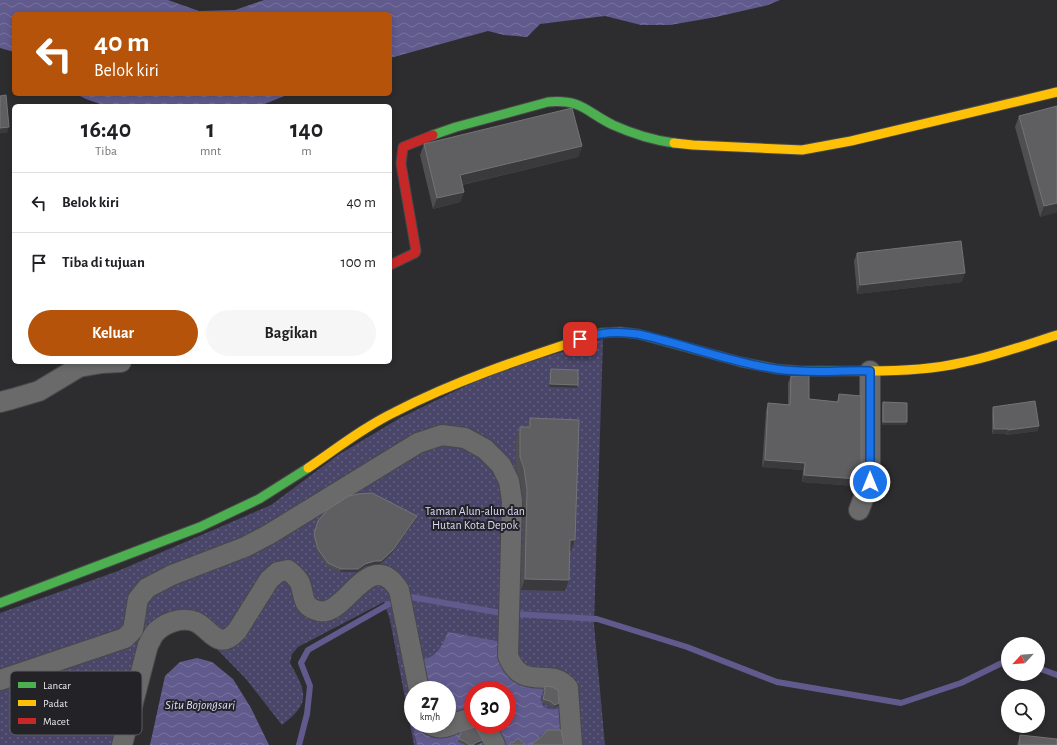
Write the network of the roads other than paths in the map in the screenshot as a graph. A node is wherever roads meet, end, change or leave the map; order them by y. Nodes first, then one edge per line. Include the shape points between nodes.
1 (1057, 92) edge
2 (392, 264) edge
3 (1057, 334) edge
4 (97, 364) edge
5 (870, 371) junction
6 (0, 402) edge
7 (859, 510) dead end
8 (0, 603) edge
9 (27, 671) edge
10 (141, 671) edge
11 (10, 677) edge
12 (0, 680) edge
13 (417, 681) edge
14 (489, 733) edge
15 (125, 735) edge
16 (122, 745) edge
17 (495, 745) edge
18 (572, 745) edge

1 - 2 street via 851,141 802,150 693,145 654,140 623,129 577,104 548,102 443,131 403,147 400,164 416,251
3 - 5 street via 946,366 902,371
4 - 6 street via 79,368 39,391
5 - 7 street via 870,482
5 - 8 street via 776,369 638,334 601,333 511,362 432,394 394,412 298,475 237,510 171,539
9 - 18 street via 125,638 133,630 138,598 147,588 172,575 268,536 418,443 442,435 465,438 485,449 501,464 509,481 512,502 508,656 512,666 526,677 556,679 568,688
10 - 13 street via 148,645 154,634 166,624 182,620 196,622 214,637 231,638 269,580 278,572 288,570 296,576 303,600 320,612 337,605 367,578 378,575 393,581 399,590
11 - 12 street
14 - 17 street
15 - 16 street

